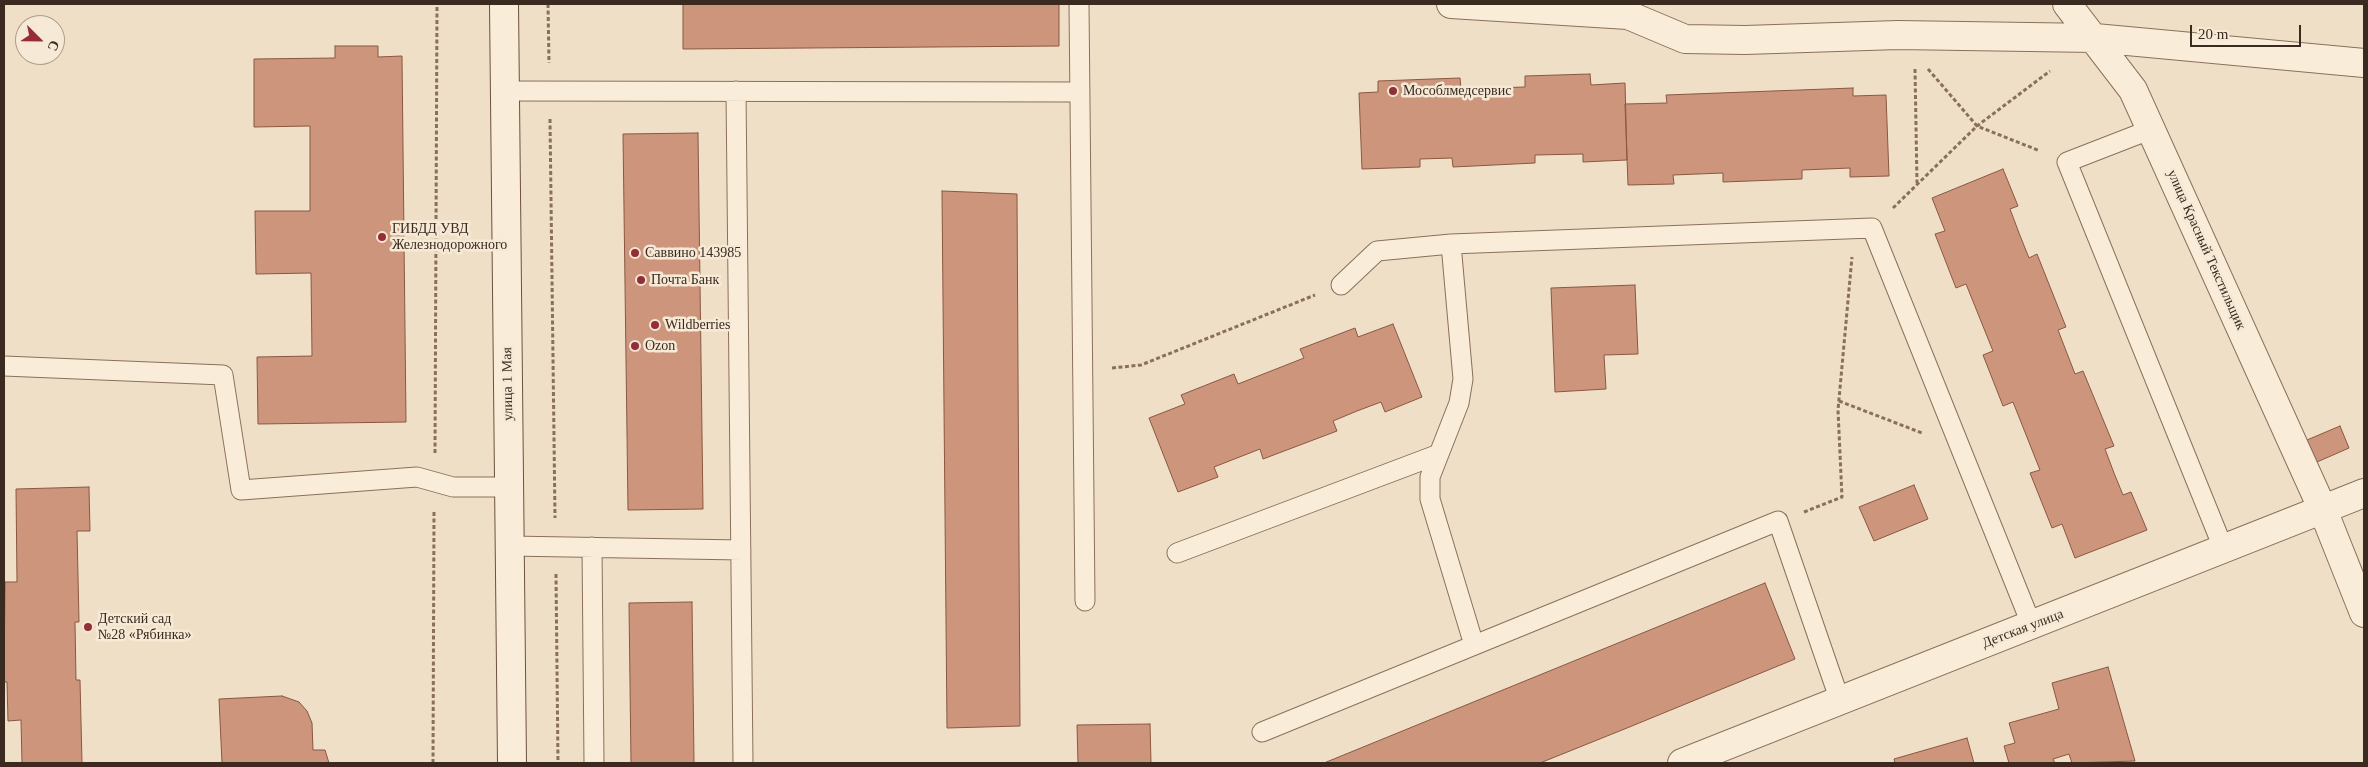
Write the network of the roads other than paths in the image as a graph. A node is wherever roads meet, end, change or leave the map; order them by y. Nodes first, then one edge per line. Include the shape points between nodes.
1 (504, 4) edge
2 (1079, 4) edge
3 (1451, 4) edge
4 (2066, 4) edge
5 (2094, 38) junction
6 (2364, 64) edge
7 (504, 91) junction
8 (736, 92) junction
9 (1079, 92) junction
10 (2152, 129) junction
11 (1451, 244) junction
12 (1341, 285) road end
13 (4, 366) edge
14 (1439, 454) junction
15 (509, 487) junction
16 (2364, 493) edge
17 (2323, 510) junction
18 (510, 546) junction
19 (592, 547) junction
20 (741, 550) junction
21 (2224, 550) junction
22 (1177, 554) dead end
23 (1085, 601) dead end
24 (2364, 613) edge
25 (2032, 626) junction
26 (1474, 645) junction
27 (1840, 701) junction
28 (1262, 732) dead end
29 (512, 763) edge
30 (594, 763) edge
31 (743, 763) edge
32 (1682, 763) edge

1 - 7 street, улица 1 Мая
2 - 9 lane
3 - 5 street via 1628,15 1685,39 1906,44
4 - 5 street, улица Красный Текстильщик
5 - 6 street
5 - 10 street, улица Красный Текстильщик via 2133,90
7 - 8 lane
7 - 15 street, улица 1 Мая
8 - 9 lane
8 - 20 lane
9 - 23 lane
10 - 17 street, улица Красный Текстильщик
10 - 21 lane via 2067,162
11 - 12 lane via 1377,251
11 - 14 lane via 1463,379 1459,403
11 - 25 lane via 1872,228
13 - 15 lane via 223,375 242,490 417,478 453,488
14 - 22 lane
14 - 26 lane via 1430,477 1430,499
15 - 18 street, улица 1 Мая
16 - 17 street, Детская улица
17 - 21 street, Детская улица
17 - 24 street, улица Красный Текстильщик
18 - 19 lane
18 - 29 street, улица 1 Мая
19 - 20 lane
19 - 30 lane
20 - 31 lane
21 - 25 street, Детская улица
25 - 27 street, Детская улица
26 - 27 lane via 1778,521
26 - 28 lane
27 - 32 street, Детская улица

